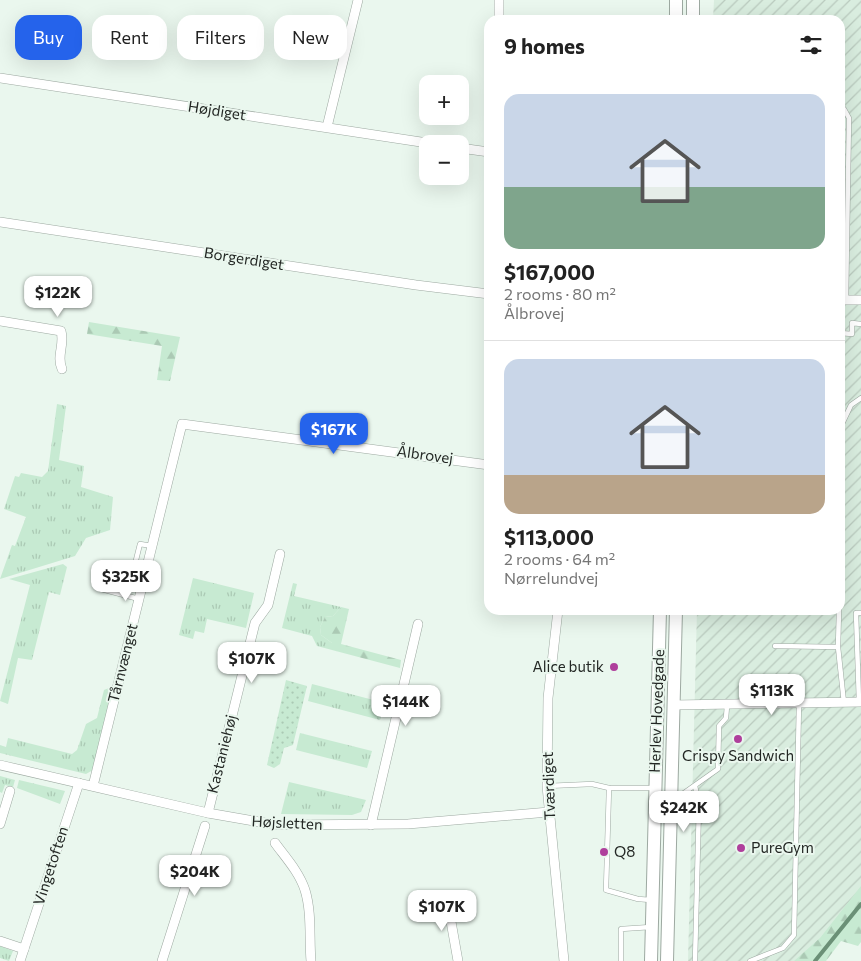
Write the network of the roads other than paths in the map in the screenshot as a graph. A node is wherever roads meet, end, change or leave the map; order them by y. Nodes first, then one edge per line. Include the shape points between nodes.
1 (358, 0) edge
2 (499, 0) edge
3 (676, 0) edge
4 (693, 0) edge
5 (499, 15) edge
6 (676, 15) edge
7 (693, 15) edge
8 (0, 78) edge
9 (845, 110) edge
10 (327, 127) junction
11 (419, 142) edge
12 (469, 149) edge
13 (484, 151) edge
14 (0, 222) edge
15 (845, 239) edge
16 (484, 293) edge
17 (845, 300) edge
18 (861, 300) edge
19 (0, 321) edge
20 (861, 324) edge
21 (845, 333) edge
22 (62, 369) dead end
23 (861, 398) edge
24 (845, 418) edge
25 (182, 424) joint
26 (484, 463) edge
27 (280, 554) dead end
28 (101, 589) dead end
29 (139, 599) junction
30 (861, 613) edge
31 (557, 615) edge
32 (660, 615) edge
33 (676, 615) edge
34 (839, 615) edge
35 (418, 624) dead end
36 (775, 646) dead end
37 (838, 647) junction
38 (860, 702) edge
39 (844, 703) junction
40 (799, 704) junction
41 (673, 705) junction
42 (727, 706) junction
43 (0, 765) edge
44 (79, 783) junction
45 (94, 786) junction
46 (547, 786) junction
47 (694, 786) junction
48 (609, 788) junction
49 (654, 788) junction
50 (10, 790) dead end
51 (671, 802) junction
52 (549, 812) junction
53 (208, 813) junction
54 (0, 824) edge
55 (372, 825) junction
56 (205, 826) dead end
57 (275, 843) dead end
58 (447, 899) dead end
59 (652, 900) junction
60 (652, 927) junction
61 (0, 940) edge
62 (24, 949) junction
63 (20, 961) edge
64 (162, 961) edge
65 (311, 961) edge
66 (458, 961) edge
67 (564, 961) edge
68 (621, 961) edge
69 (651, 961) edge
70 (667, 961) edge
71 (696, 961) edge
72 (750, 961) edge

1 - 10 street
2 - 5 street
3 - 6 main road
4 - 7 main road
8 - 10 street, Højdiget
9 - 15 lane via 849,118
10 - 11 street, Højdiget
12 - 13 street
14 - 16 street, Borgerdiget via 416,286
17 - 18 street
19 - 22 street via 61,331 63,339 58,362
20 - 21 lane via 852,323 852,334
23 - 24 lane via 851,405
25 - 26 street, Ålbrovej
25 - 29 street, Tårnvænget
27 - 53 street, Kastaniehøj via 268,605 254,623
28 - 29 lane
29 - 45 street, Tårnvænget
30 - 38 lane via 856,613
31 - 46 street, Tværdiget via 548,698
32 - 49 main road, Herlev Hovedgade
33 - 41 main road, Herlev Hovedgade
34 - 37 lane
35 - 55 street
36 - 37 lane
37 - 39 lane
38 - 39 street
39 - 40 street
40 - 42 street
40 - 72 lane via 794,935 783,948
41 - 42 street
41 - 51 main road, Herlev Hovedgade
42 - 47 lane via 726,718 719,726 718,768
43 - 44 street, Højsletten
44 - 45 street, Højsletten
44 - 62 street, Vingetoften
45 - 53 street, Højsletten
46 - 48 lane via 592,784
46 - 52 street, Tværdiget
47 - 51 lane
47 - 71 lane via 699,804
48 - 49 lane
48 - 59 lane via 606,890
49 - 59 main road, Herlev Hovedgade
50 - 54 street
51 - 70 main road, Herlev Hovedgade
52 - 55 street, Højsletten
52 - 67 street, Tværdiget
53 - 55 street, Højsletten via 278,825
56 - 64 street
57 - 65 street via 296,871 305,890
58 - 66 street
59 - 60 main road, Herlev Hovedgade
60 - 68 lane via 621,929
60 - 69 main road, Herlev Hovedgade
61 - 62 street
62 - 63 street, Vingetoften

